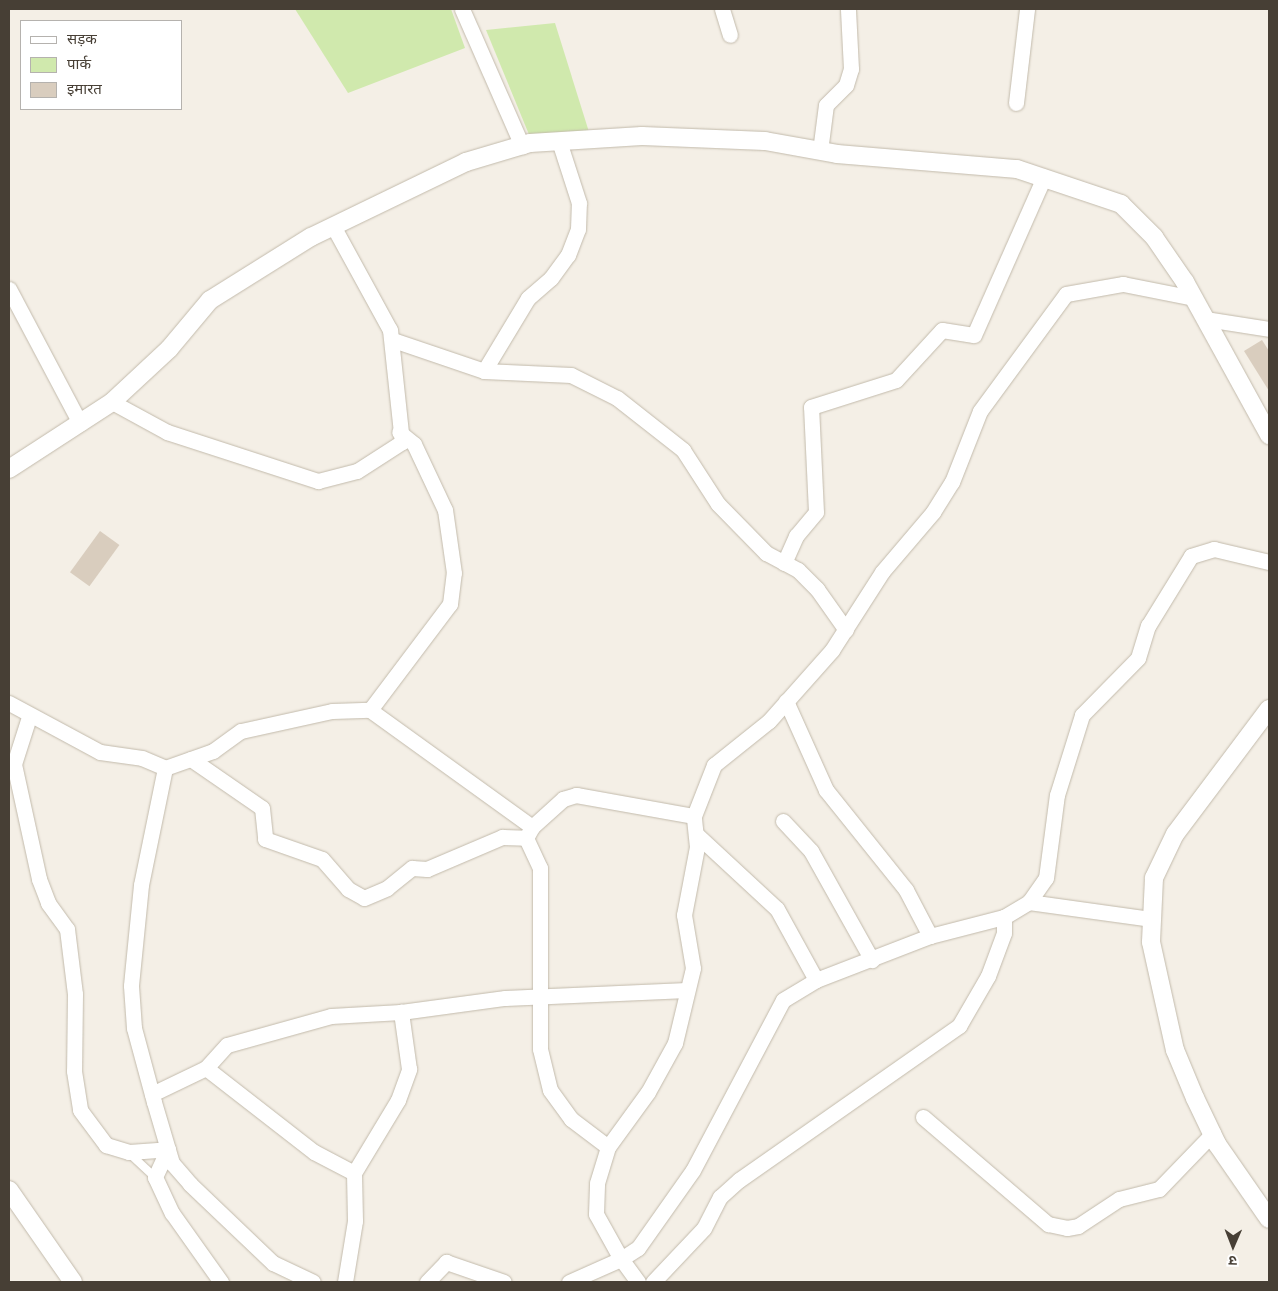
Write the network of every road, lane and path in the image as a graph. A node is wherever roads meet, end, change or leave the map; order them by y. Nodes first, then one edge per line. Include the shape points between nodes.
1 (462, 9) edge
2 (722, 9) edge
3 (848, 9) edge
4 (1027, 9) edge
5 (730, 35) dead end
6 (1016, 102) dead end
7 (559, 141) junction
8 (522, 146) junction
9 (820, 151) junction
10 (1044, 177) junction
11 (333, 226) junction
12 (9, 289) edge
13 (1194, 298) junction
14 (1206, 319) junction
15 (1269, 329) edge
16 (393, 340) junction
17 (484, 371) junction
18 (112, 402) junction
19 (80, 423) junction
20 (399, 432) junction
21 (1269, 434) edge
22 (11, 464) edge
23 (1269, 562) edge
24 (784, 563) junction
25 (846, 630) junction
26 (786, 701) junction
27 (9, 703) edge
28 (1269, 709) edge
29 (370, 710) junction
30 (30, 717) junction
31 (191, 758) junction
32 (165, 768) junction
33 (694, 816) junction
34 (783, 821) dead end
35 (529, 833) junction
36 (696, 834) junction
37 (1030, 902) junction
38 (1004, 917) junction
39 (1152, 919) junction
40 (930, 936) junction
41 (872, 960) junction
42 (816, 980) junction
43 (687, 990) junction
44 (541, 999) junction
45 (401, 1012) junction
46 (206, 1068) junction
47 (152, 1094) junction
48 (923, 1117) dead end
49 (1212, 1133) junction
50 (608, 1147) junction
51 (168, 1149) junction
52 (129, 1152) junction
53 (354, 1173) junction
54 (155, 1177) junction
55 (9, 1190) edge
56 (1269, 1219) edge
57 (621, 1259) junction
58 (73, 1282) edge
59 (221, 1282) edge
60 (313, 1282) edge
61 (345, 1282) edge
62 (427, 1282) edge
63 (504, 1282) edge
64 (569, 1282) edge
65 (638, 1282) edge
66 (653, 1282) edge

1 - 8 street
2 - 5 street
3 - 9 street via 851,69 846,86 826,105
4 - 6 street
7 - 8 street
7 - 9 street via 694,137 765,141
7 - 17 street via 578,204 578,229 568,255 551,278 528,298
8 - 11 street via 466,162
9 - 10 street via 957,162
10 - 13 street via 1121,204 1154,237
10 - 24 street via 974,335 942,330 896,380 811,407 816,512 796,536
11 - 16 street
11 - 18 street via 258,267 210,300 169,350
12 - 19 street
13 - 14 street
13 - 25 street via 1123,284 1066,294 1000,379 980,411 938,504 882,572
14 - 15 street
14 - 21 street
16 - 17 street
16 - 20 street
17 - 24 street via 571,375 616,398 683,450 718,504 766,553
18 - 19 street
18 - 20 street via 167,432 318,481 370,463 402,442
19 - 22 street
20 - 29 street via 414,444 442,503 452,538 454,573 450,604
23 - 37 street via 1214,549 1191,556 1148,626 1138,658 1082,716 1057,795 1046,878
24 - 25 street via 817,589
25 - 26 street
26 - 33 street via 714,766
26 - 40 street via 826,790 906,890
27 - 30 street
28 - 39 street via 1175,834 1154,878
29 - 31 street via 332,711 241,732
29 - 35 street
30 - 32 street via 100,752 142,758
30 - 52 street via 14,764 39,879 48,903 67,929 75,994 74,1071 80,1110 106,1145
31 - 32 street
31 - 35 street via 262,808 265,839 322,859 348,889 364,898 387,888 412,868 427,868 502,837
32 - 47 street via 141,885 131,976 134,1028
33 - 35 street via 576,795 562,799
33 - 36 street
34 - 41 street via 811,851
35 - 44 street via 540,868
36 - 42 street via 777,909
36 - 43 street via 684,915 693,968
37 - 38 street
37 - 39 street
38 - 40 street
38 - 66 street via 1004,933 988,976 959,1026 740,1180 720,1197 704,1228
39 - 49 street via 1158,977 1175,1050
40 - 41 street
41 - 42 street
42 - 57 street via 796,988 775,1010 693,1170 638,1248
43 - 44 street via 564,994
43 - 50 street via 675,1043 662,1070
44 - 45 street via 505,998
44 - 50 street via 540,1049 550,1090 571,1119
45 - 46 street via 331,1016 227,1045
45 - 53 street via 409,1069 398,1100
46 - 47 street
46 - 53 street via 314,1152
47 - 51 street
48 - 49 street via 1048,1224 1067,1228 1078,1226 1119,1199 1159,1189
49 - 56 street
50 - 57 street via 597,1183 596,1214
51 - 52 street
51 - 54 street
51 - 60 street via 184,1177 230,1223 273,1262
52 - 54 lane
53 - 61 street via 355,1221
54 - 59 street via 172,1213
55 - 58 street
57 - 64 street
57 - 65 street
62 - 63 street via 446,1262

